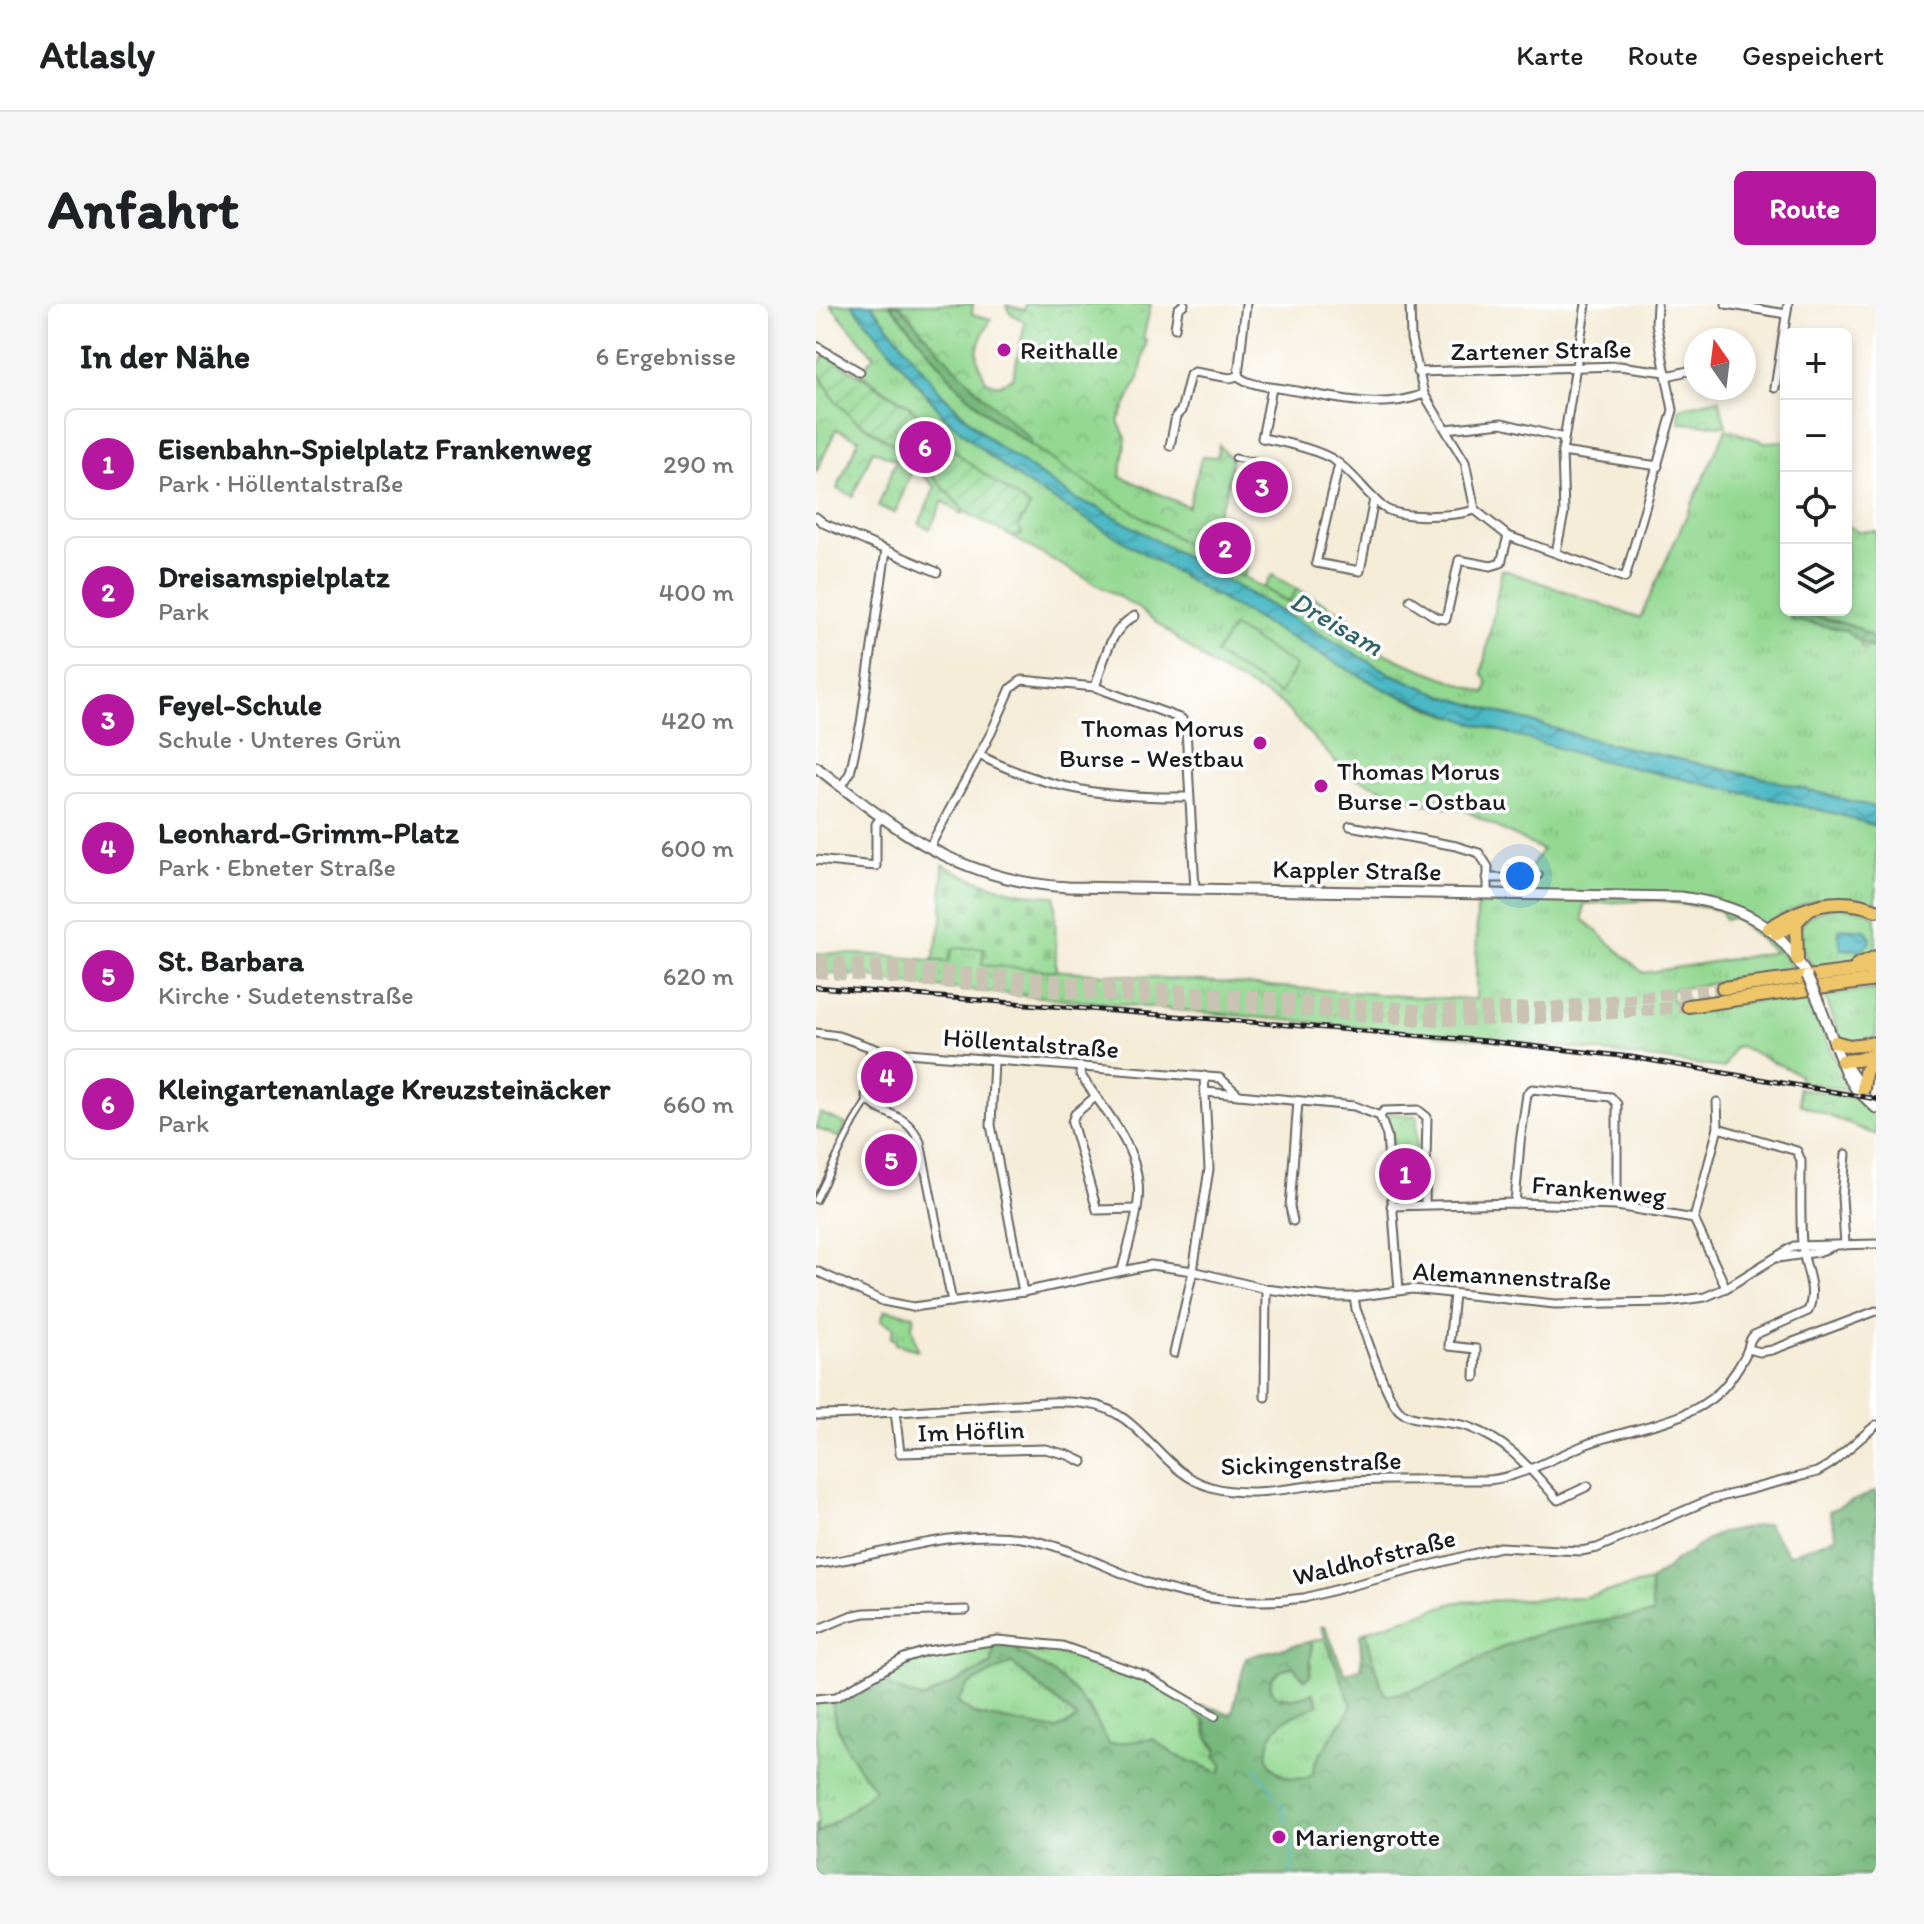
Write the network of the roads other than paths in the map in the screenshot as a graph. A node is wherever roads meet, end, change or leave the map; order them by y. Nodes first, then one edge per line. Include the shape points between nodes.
1 (1184, 304) edge
2 (1246, 304) edge
3 (1410, 304) edge
4 (1586, 304) edge
5 (1657, 304) edge
6 (1726, 304) edge
7 (1788, 304) edge
8 (1786, 314) junction
9 (1175, 328) dead end
10 (816, 346) edge
11 (1576, 366) junction
12 (1684, 371) edge
13 (860, 372) dead end
14 (1417, 372) junction
15 (1667, 374) junction
16 (1238, 376) junction
17 (1272, 388) junction
18 (1775, 388) dead end
19 (1424, 394) junction
20 (1446, 429) junction
21 (1564, 438) junction
22 (1170, 446) dead end
23 (1562, 452) junction
24 (1235, 458) dead end
25 (1339, 464) junction
26 (1270, 465) dead end
27 (1658, 466) junction
28 (1374, 499) junction
29 (1475, 510) junction
30 (816, 517) edge
31 (1508, 536) junction
32 (886, 550) junction
33 (1556, 552) junction
34 (937, 572) dead end
35 (1410, 600) dead end
36 (1135, 616) dead end
37 (1095, 687) junction
38 (979, 755) junction
39 (816, 767) edge
40 (841, 787) junction
41 (1189, 797) junction
42 (881, 818) junction
43 (1350, 826) dead end
44 (929, 848) junction
45 (816, 860) edge
46 (1538, 875) dead end
47 (1487, 878) junction
48 (1195, 889) junction
49 (1488, 894) junction
50 (1810, 907) junction
51 (1876, 910) edge
52 (1796, 922) junction
53 (1773, 931) junction
54 (1876, 957) edge
55 (1797, 959) junction
56 (1876, 968) edge
57 (1827, 974) junction
58 (1876, 980) edge
59 (1723, 988) tunnel mouth
60 (1688, 1006) tunnel mouth
61 (816, 1033) edge
62 (1835, 1042) junction
63 (871, 1048) junction
64 (1873, 1049) edge
65 (994, 1060) junction
66 (1842, 1061) junction
67 (1081, 1066) junction
68 (1204, 1076) junction
69 (1205, 1092) junction
70 (1864, 1093) junction
71 (1239, 1095) junction
72 (1095, 1097) junction
73 (867, 1101) junction
74 (1298, 1101) junction
75 (1717, 1102) dead end
76 (1876, 1108) edge
77 (1382, 1114) junction
78 (1718, 1128) junction
79 (1846, 1154) dead end
80 (816, 1200) edge
81 (1425, 1203) junction
82 (1515, 1203) junction
83 (1391, 1206) junction
84 (1617, 1206) junction
85 (1137, 1209) junction
86 (1694, 1219) junction
87 (1293, 1221) dead end
88 (1876, 1244) edge
89 (1845, 1245) junction
90 (1803, 1249) junction
91 (1122, 1270) junction
92 (816, 1271) edge
93 (1193, 1271) junction
94 (1726, 1288) junction
95 (1266, 1289) junction
96 (1399, 1290) junction
97 (1023, 1292) junction
98 (1454, 1294) junction
99 (1354, 1297) junction
100 (952, 1302) junction
101 (1876, 1311) edge
102 (1749, 1349) junction
103 (1174, 1353) dead end
104 (1475, 1377) dead end
105 (1265, 1397) dead end
106 (895, 1411) junction
107 (816, 1415) edge
108 (1876, 1425) edge
109 (1083, 1462) dead end
110 (1530, 1470) junction
111 (1588, 1486) dead end
112 (816, 1564) edge
113 (966, 1610) dead end
114 (816, 1630) edge
115 (816, 1699) edge
116 (1215, 1716) dead end

1 - 9 street
2 - 16 street
3 - 14 street
4 - 11 street
5 - 15 street
6 - 8 street
7 - 8 street
8 - 18 street
10 - 13 street
11 - 14 street, Zartener Straße
11 - 15 street, Zartener Straße
11 - 21 street
12 - 15 street, Zartener Straße
14 - 19 street
15 - 27 street via 1673,410
16 - 17 street
16 - 22 street via 1190,375
17 - 19 street via 1368,403
17 - 25 street via 1262,438
19 - 20 street
20 - 21 street via 1502,423
20 - 29 street via 1465,462
21 - 23 street
23 - 27 street
23 - 33 street via 1564,513
24 - 26 street
25 - 28 street
25 - 28 street via 1316,563 1360,571
27 - 33 street via 1625,578
28 - 29 street via 1402,515
29 - 31 street
30 - 32 street
31 - 33 street
31 - 35 street via 1501,563 1459,560 1446,619
32 - 34 street
32 - 40 street via 861,723 850,773
36 - 37 street via 1115,632
37 - 38 street via 1022,680 1011,688
37 - 41 street via 1182,719
38 - 41 street via 1067,789
38 - 44 street
39 - 40 street, Kappler Straße
40 - 42 street, Kappler Straße
41 - 48 street
42 - 44 street, Kappler Straße
42 - 45 street via 876,824 876,866
43 - 47 street via 1470,849 1484,858
44 - 48 street, Kappler Straße via 982,871 1041,884
46 - 47 street
47 - 49 street
48 - 49 street, Kappler Straße
49 - 53 street, Kappler Straße via 1688,898 1732,908
50 - 51 highway via 1839,902
50 - 52 highway
50 - 53 highway via 1793,912
52 - 53 highway
52 - 55 highway
53 - 55 street, Kappler Straße
54 - 57 highway
55 - 62 street, Kappler Straße, bridge
56 - 57 highway
57 - 59 highway
58 - 60 highway
61 - 63 street, Höllentalstraße
62 - 64 highway
62 - 66 street, Kappler Straße
63 - 65 street, Höllentalstraße
63 - 73 street
64 - 66 highway via 1857,1060
64 - 70 highway
65 - 67 street, Höllentalstraße
65 - 97 street via 991,1125
66 - 70 street, Kappler Straße
67 - 68 street, Höllentalstraße
67 - 72 street via 1080,1074
68 - 69 street
68 - 71 street, Höllentalstraße via 1220,1078
69 - 71 street, Höllentalstraße
69 - 93 street via 1209,1169
70 - 76 street, Kappler Straße
71 - 74 street, Höllentalstraße
72 - 85 street via 1132,1154
72 - 85 street via 1072,1122 1097,1210
73 - 80 street
73 - 100 street via 906,1121 920,1142
74 - 77 street, Höllentalstraße
74 - 87 street
75 - 78 street
77 - 81 street via 1418,1110 1427,1117
77 - 83 street
78 - 86 street
78 - 90 street via 1797,1151
79 - 89 street
81 - 82 street, Frankenweg
81 - 83 street, Frankenweg
82 - 84 street, Frankenweg
82 - 84 street via 1527,1094 1532,1089 1611,1097 1617,1104
83 - 96 street
84 - 86 street, Frankenweg
85 - 91 street
86 - 94 street, Frankenweg
88 - 89 street, Alemannenstraße
89 - 90 street, Alemannenstraße
90 - 94 street, Alemannenstraße
90 - 102 street, Sickingenstraße via 1813,1292 1808,1311 1754,1335
91 - 93 street, Alemannenstraße via 1151,1265
91 - 97 street, Alemannenstraße
92 - 100 street, Alemannenstraße via 898,1306
93 - 95 street, Alemannenstraße
93 - 103 street
94 - 98 street, Alemannenstraße via 1688,1300 1569,1304
95 - 99 street, Alemannenstraße
95 - 105 street
96 - 98 street, Alemannenstraße
96 - 99 street, Alemannenstraße
97 - 100 street, Alemannenstraße
98 - 104 street via 1449,1346 1476,1349
99 - 110 street via 1390,1397 1400,1411 1488,1435
101 - 102 street via 1772,1350
102 - 110 street, Sickingenstraße via 1720,1391 1700,1405
106 - 107 street, Sickingenstraße
106 - 109 street, Im Höflin via 900,1453 1045,1449
106 - 110 street, Sickingenstraße via 1039,1401 1107,1407 1190,1480 1235,1491 1349,1481 1489,1480
108 - 112 street, Waldhofstraße via 1817,1472 1709,1500 1597,1548 1500,1547 1293,1599 1192,1596 1039,1541 999,1535
110 - 111 street via 1558,1500
113 - 114 street via 865,1613
115 - 116 street via 836,1697 926,1651 1010,1641 1062,1646 1144,1675

